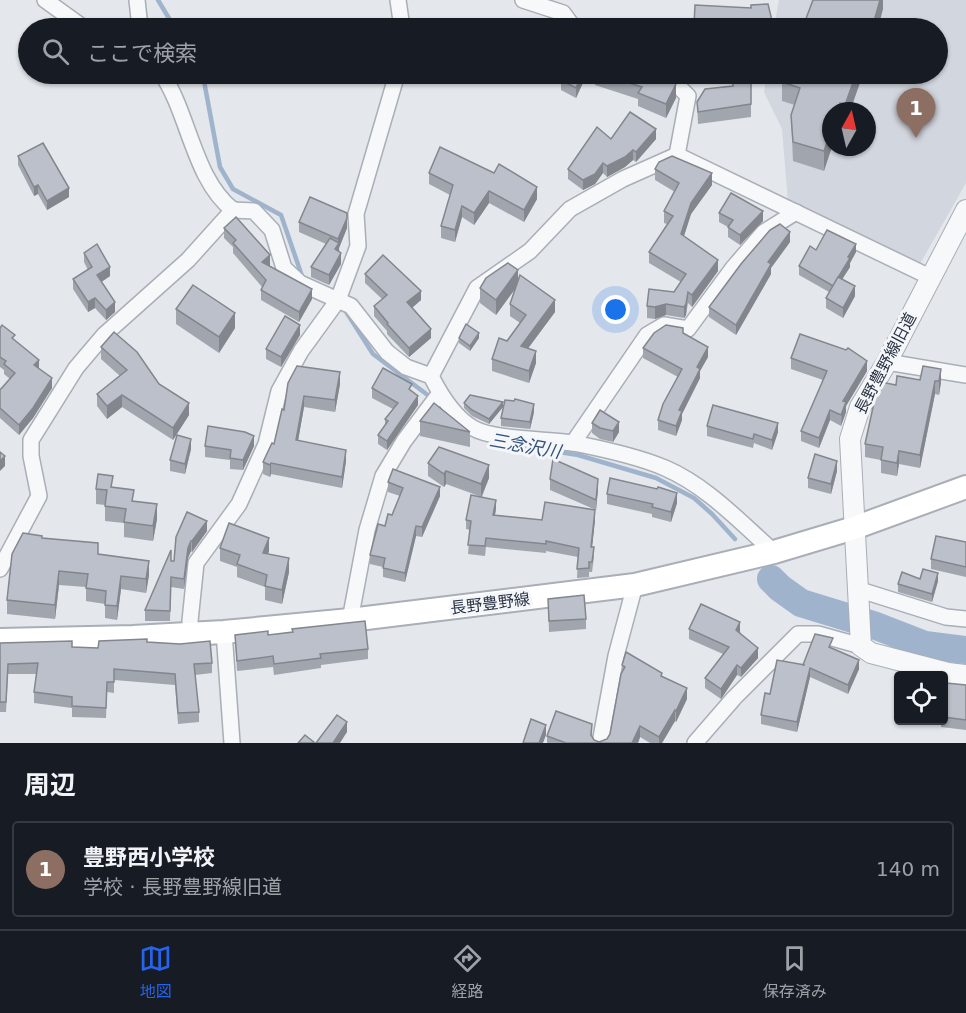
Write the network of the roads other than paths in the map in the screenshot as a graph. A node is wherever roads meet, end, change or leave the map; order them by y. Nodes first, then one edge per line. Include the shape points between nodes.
1 (45, 0) edge
2 (137, 0) edge
3 (398, 0) edge
4 (523, 0) edge
5 (70, 18) edge
6 (139, 18) edge
7 (401, 18) edge
8 (567, 18) edge
9 (169, 84) edge
10 (394, 84) edge
11 (676, 84) edge
12 (677, 155) junction
13 (233, 210) junction
14 (966, 210) edge
15 (796, 212) junction
16 (930, 277) junction
17 (338, 300) junction
18 (887, 362) junction
19 (966, 375) edge
20 (431, 376) junction
21 (436, 398) junction
22 (573, 444) junction
23 (966, 487) edge
24 (854, 528) junction
25 (774, 552) junction
26 (0, 569) edge
27 (635, 585) junction
28 (857, 595) junction
29 (966, 619) edge
30 (350, 620) junction
31 (224, 632) junction
32 (190, 635) junction
33 (860, 639) junction
34 (0, 640) edge
35 (966, 675) edge
36 (232, 743) edge
37 (600, 743) edge
38 (695, 743) edge

1 - 5 street
2 - 6 street
3 - 7 street
4 - 8 street via 564,13
9 - 13 street via 206,175 221,201
10 - 17 street via 356,214 358,246
11 - 12 street via 688,96
12 - 15 street
12 - 20 street via 570,209 530,251 477,288
13 - 17 street via 254,211 272,230 284,268 300,283
13 - 26 street via 188,260 104,335 76,368 31,440 39,496
14 - 16 street, 長野豊野線旧道
15 - 16 street
15 - 22 street via 764,232 688,329 664,325 647,335
16 - 18 street, 長野豊野線旧道
17 - 20 street via 351,306 387,352 406,367
17 - 32 street via 279,392 266,444 239,504 196,563
18 - 19 street
18 - 24 street, 長野豊野線旧道 via 860,407 850,439
20 - 21 street
21 - 22 street via 476,430
21 - 30 street via 383,476 367,530
22 - 25 street via 635,457 693,481
23 - 24 main road, 長野豊野線
24 - 25 main road, 長野豊野線
24 - 28 street, 長野豊野線旧道
25 - 27 main road, 長野豊野線
27 - 30 main road, 長野豊野線
27 - 37 street via 616,656
28 - 29 street
28 - 33 street, 長野豊野線旧道
30 - 31 main road, 長野豊野線
31 - 32 main road, 長野豊野線
31 - 36 street
32 - 34 main road, 長野豊野線
33 - 35 street via 871,653
33 - 38 street via 798,634

